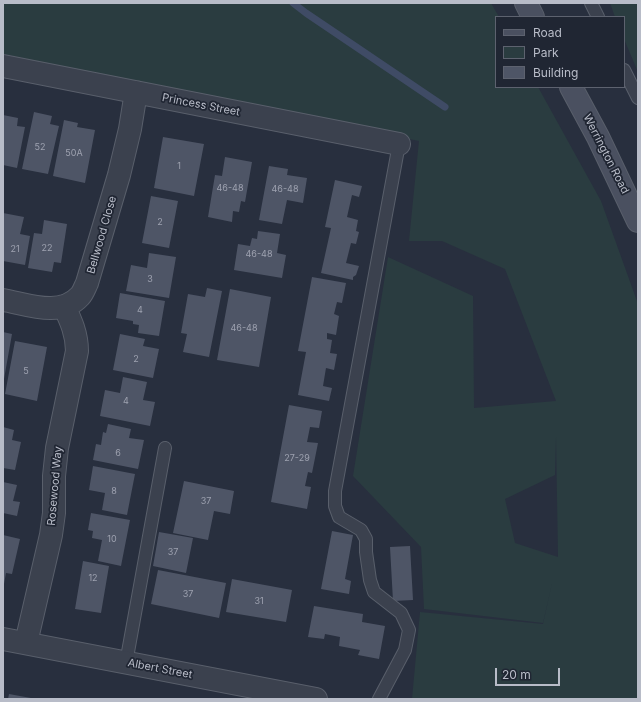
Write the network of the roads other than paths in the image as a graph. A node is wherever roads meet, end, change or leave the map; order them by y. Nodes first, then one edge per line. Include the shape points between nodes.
1 (526, 3) edge
2 (591, 3) edge
3 (532, 16) edge
4 (598, 16) edge
5 (3, 66) edge
6 (625, 72) edge
7 (572, 88) edge
8 (136, 92) junction
9 (638, 98) edge
10 (399, 144) joint
11 (638, 221) edge
12 (3, 300) edge
13 (64, 306) junction
14 (165, 448) dead end
15 (3, 639) edge
16 (26, 644) junction
17 (126, 663) junction
18 (316, 699) edge
19 (378, 699) edge

1 - 3 main road
2 - 4 lane
5 - 8 street, Princess Street
6 - 9 lane
7 - 11 main road, Werrington Road
8 - 10 street, Princess Street
8 - 13 street, Bellwood Close via 120,175 87,283 80,296
10 - 19 lane via 335,492 335,506 339,517 361,530 366,538 370,580 374,592 401,613 409,630 405,650
12 - 13 street, Bellwood Close via 44,308
13 - 16 street, Rosewood Way via 74,328 77,351 57,448 54,513
14 - 17 lane
15 - 16 street, Albert Street
16 - 17 street, Albert Street
17 - 18 street, Albert Street

